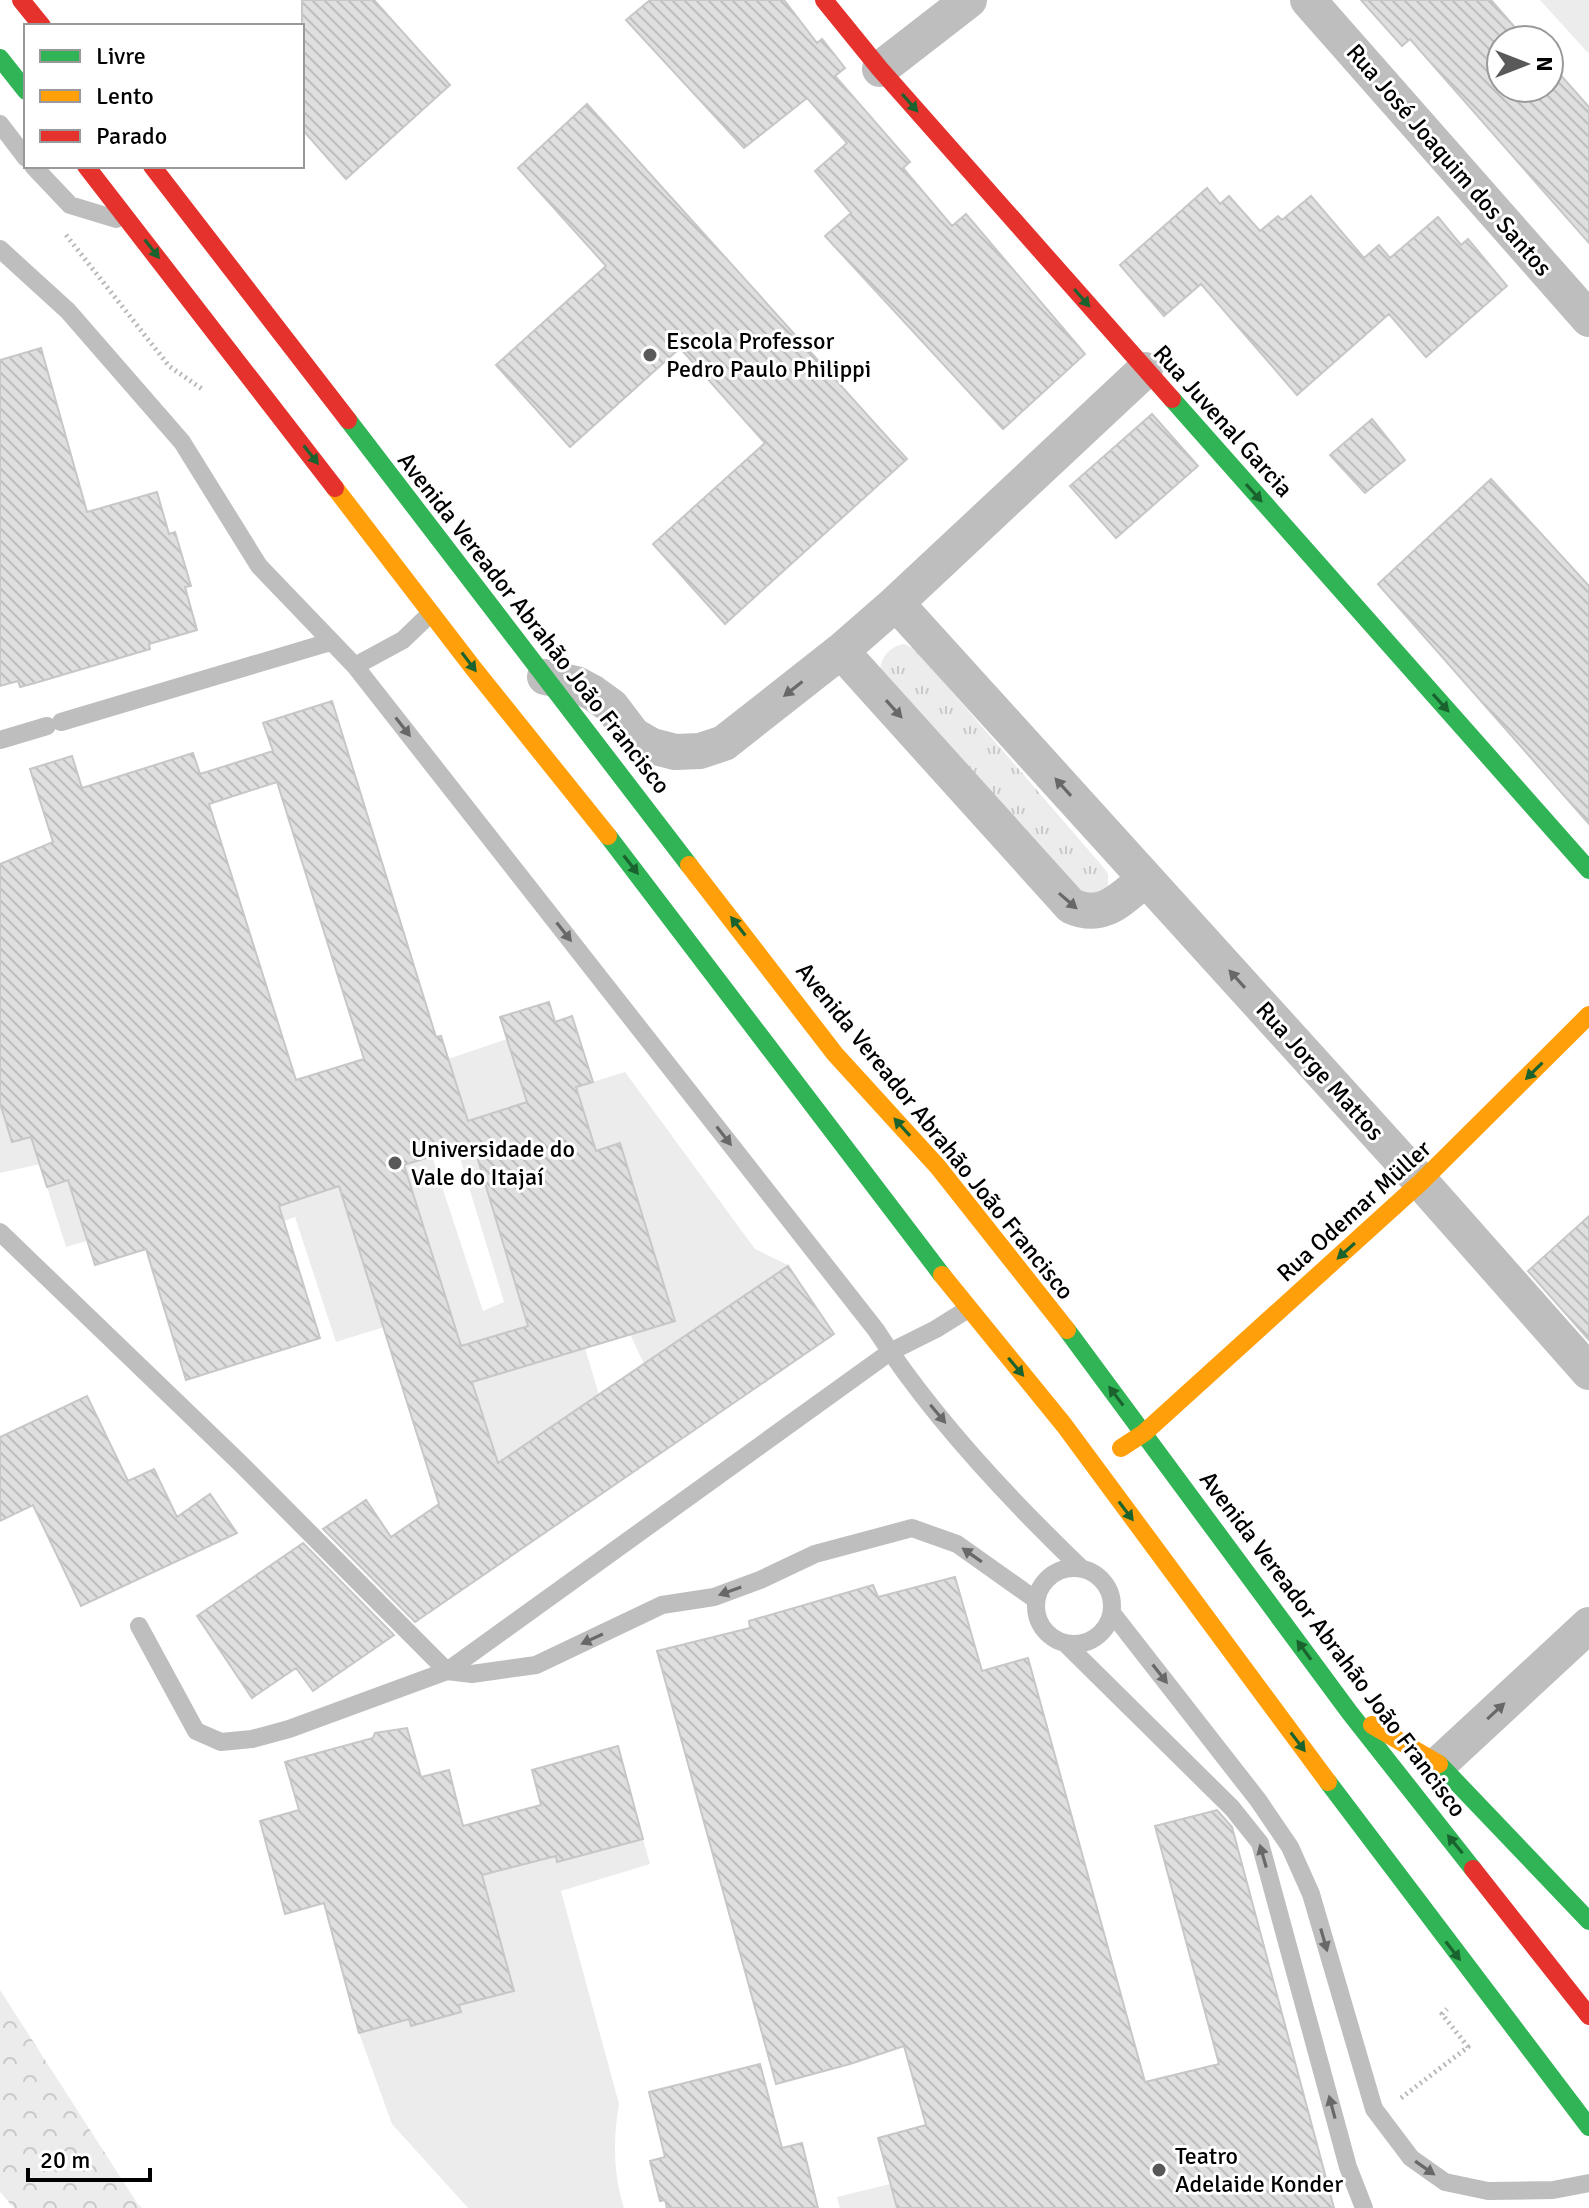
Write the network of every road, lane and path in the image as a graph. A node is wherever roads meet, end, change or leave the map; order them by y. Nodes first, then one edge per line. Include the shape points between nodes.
1 (21, 0) edge
2 (824, 0) edge
3 (969, 0) edge
4 (1308, 0) edge
5 (40, 24) edge
6 (0, 58) edge
7 (880, 69) junction
8 (24, 88) edge
9 (0, 124) edge
10 (24, 155) edge
11 (35, 168) edge
12 (88, 168) edge
13 (154, 168) edge
14 (133, 224) junction
15 (0, 249) edge
16 (1589, 319) edge
17 (1145, 370) junction
18 (896, 603) junction
19 (432, 612) junction
20 (330, 642) junction
21 (841, 651) junction
22 (355, 666) junction
23 (545, 677) junction
24 (0, 740) edge
25 (1589, 870) edge
26 (1146, 879) junction
27 (1589, 1015) edge
28 (1421, 1182) junction
29 (0, 1232) edge
30 (968, 1309) junction
31 (890, 1352) junction
32 (1589, 1372) edge
33 (1144, 1433) junction
34 (1093, 1466) junction
35 (1081, 1568) junction
36 (1036, 1600) junction
37 (1112, 1613) junction
38 (1589, 1625) edge
39 (139, 1626) dead end
40 (1067, 1645) junction
41 (447, 1671) junction
42 (1350, 1713) junction
43 (1439, 1764) junction
44 (1589, 1921) edge
45 (1453, 2002) dead end
46 (1589, 2016) edge
47 (1374, 2109) junction
48 (1589, 2127) edge
49 (1589, 2183) edge
50 (1364, 2208) edge

1 - 5 main road
2 - 7 main road, Rua Juvenal Garcia
3 - 7 street
4 - 16 street, Rua José Joaquim dos Santos
6 - 8 main road
7 -> 17 main road, Rua Juvenal Garcia
9 - 10 lane
11 - 14 lane via 70,205
12 - 14 main road
13 - 23 main road, Avenida Vereador Abrahão João Francisco
14 -> 19 main road
15 - 20 lane via 68,311 182,442 259,566
17 - 18 street
17 -> 25 main road, Rua Juvenal Garcia
18 - 21 street
26 -> 18 street, Rua Jorge Mattos
19 - 22 lane via 403,640
19 -> 30 main road via 627,859
20 - 22 lane
20 - 24 lane
21 -> 23 street via 724,743 700,751 652,746 633,735 611,706 593,693
21 -> 26 street via 1071,906 1086,913 1104,911
22 -> 31 lane
33 -> 23 main road, Avenida Vereador Abrahão João Francisco via 938,1167 835,1054
28 -> 26 street, Rua Jorge Mattos
27 -> 28 main road, Rua Odemar Müller
28 - 32 street, Rua Jorge Mattos
28 -> 33 main road, Rua Odemar Müller
29 - 41 lane
30 - 31 lane
30 -> 34 main road
31 -> 35 lane via 934,1410
31 - 41 lane
33 - 34 main road, Rua Odemar Müller
42 -> 33 main road, Avenida Vereador Abrahão João Francisco
34 -> 48 main road
35 - 36 lane via 1051,1575
35 - 37 lane via 1105,1585
36 - 40 lane via 1042,1628
36 -> 41 lane via 957,1544 912,1528 815,1554 714,1597 662,1605 536,1665 472,1674
37 - 40 lane via 1095,1638
37 -> 47 lane via 1290,1847 1311,1894
43 -> 38 street
39 - 41 lane via 196,1731 221,1742 289,1729
50 -> 40 lane via 1348,2167 1260,1843 1232,1808
42 - 43 main road
46 -> 42 main road, Avenida Vereador Abrahão João Francisco
43 - 44 main road
45 - 47 path via 1442,2014 1468,2047 1395,2102
47 -> 49 lane via 1411,2158 1445,2182 1488,2191 1553,2190

